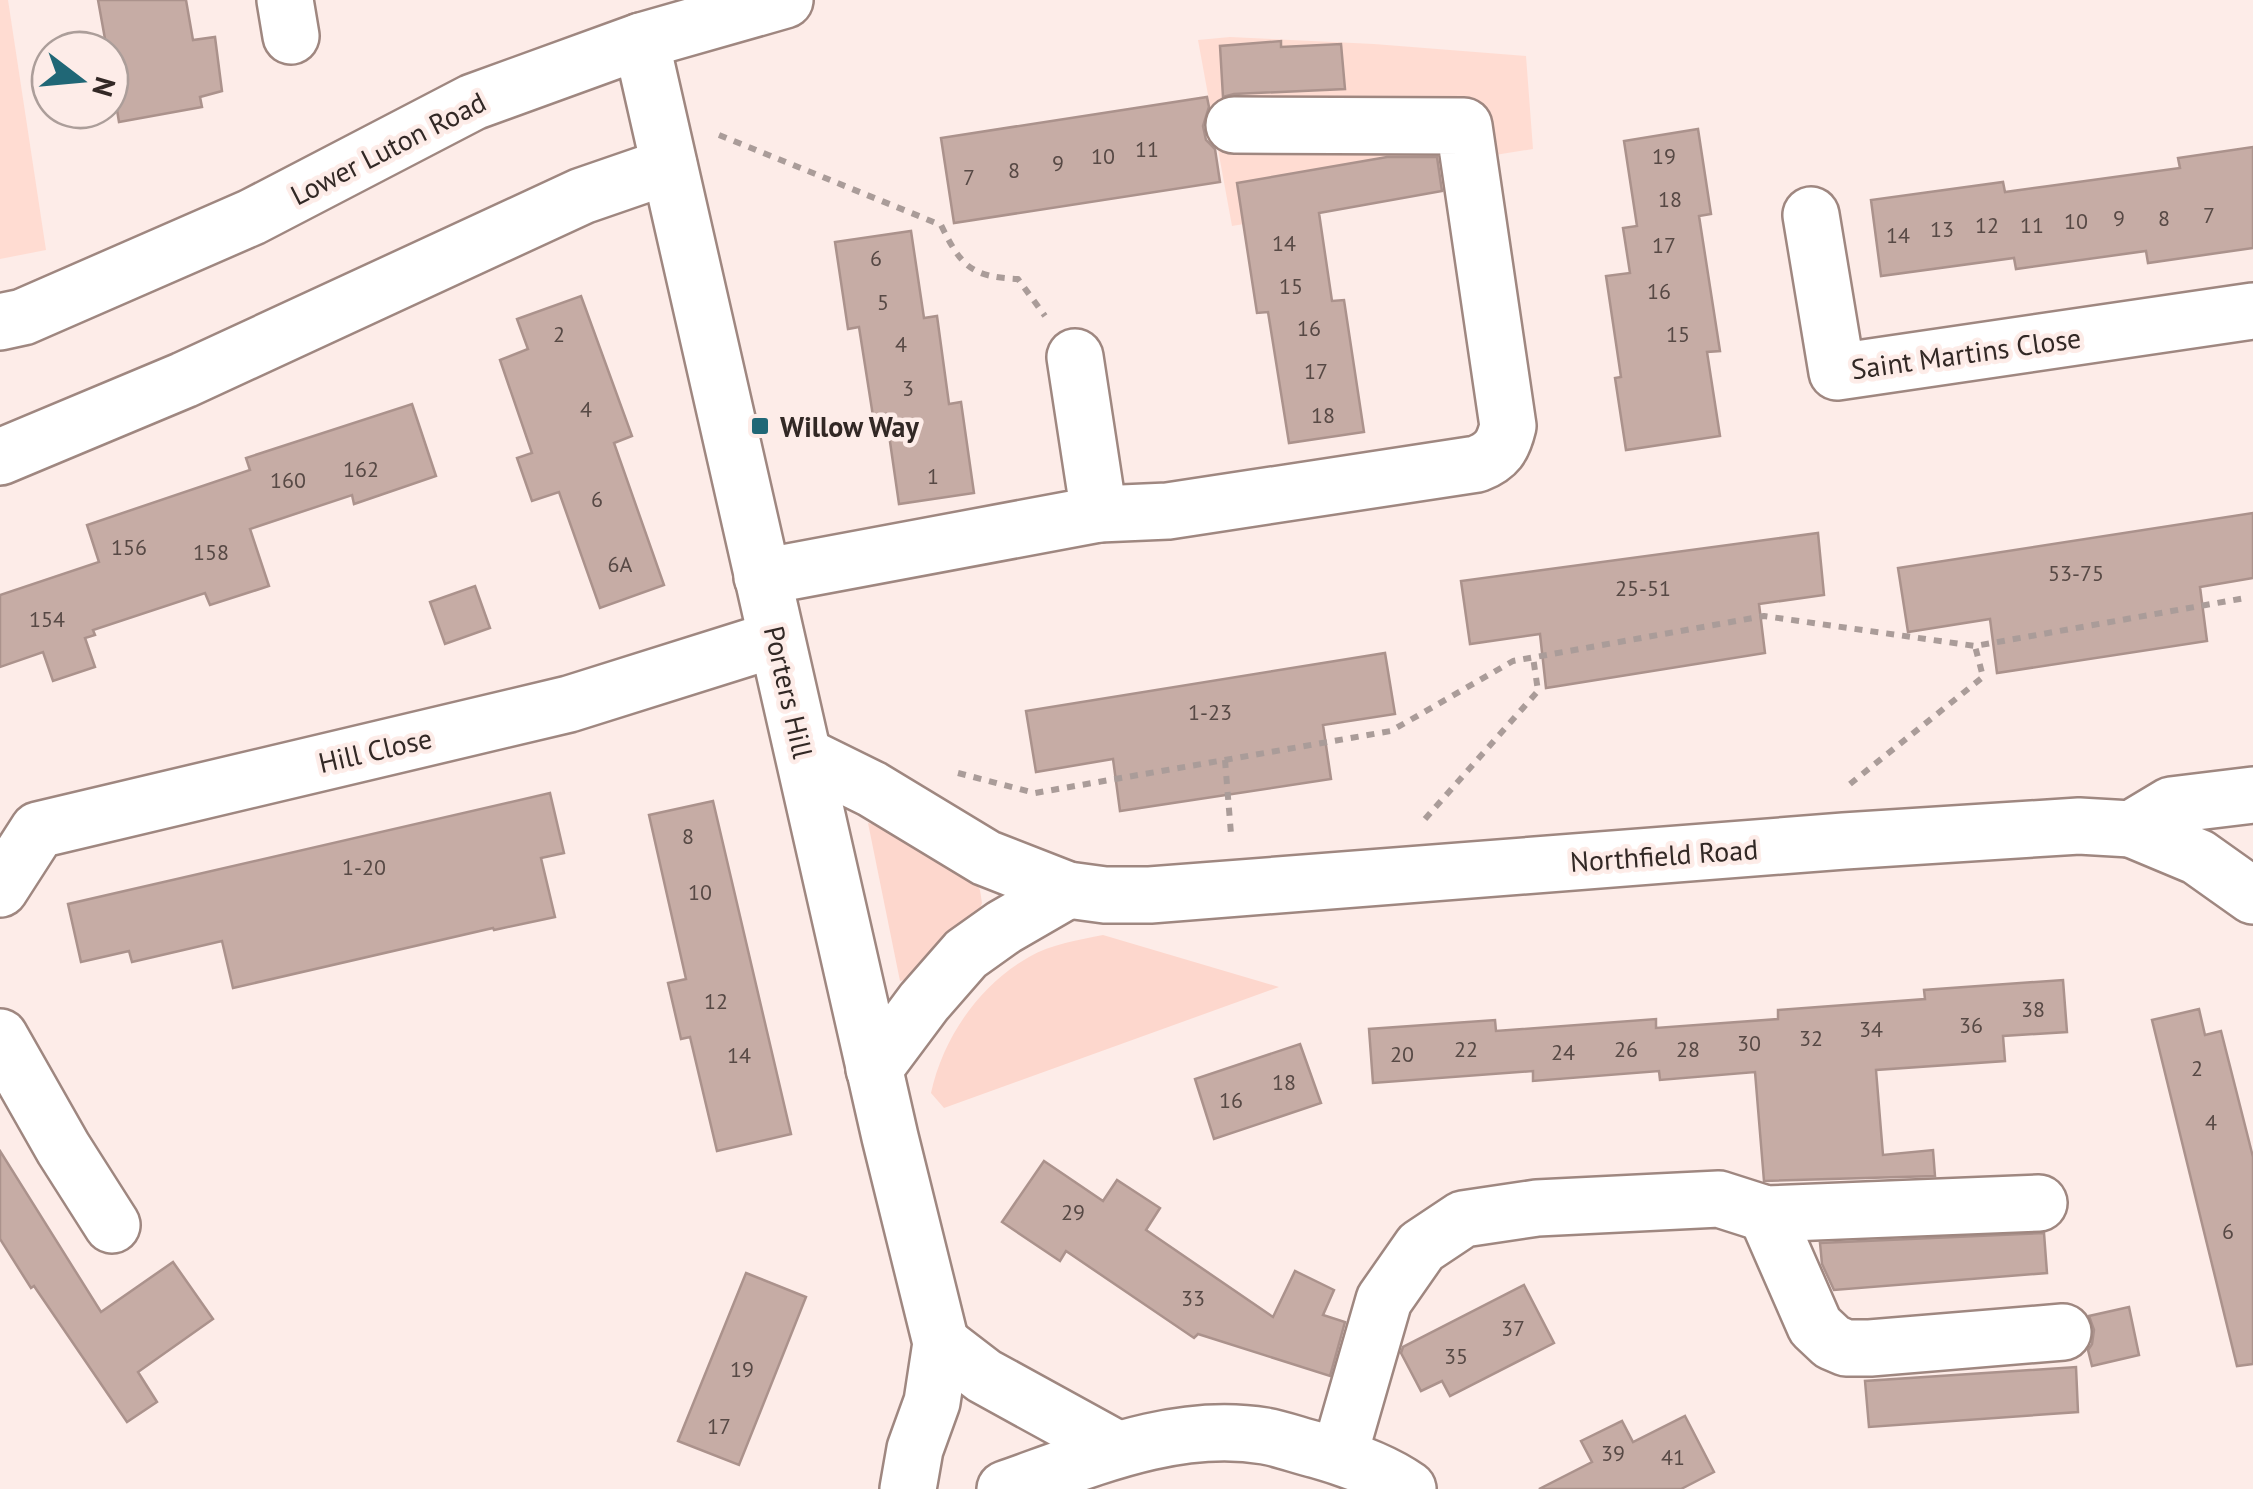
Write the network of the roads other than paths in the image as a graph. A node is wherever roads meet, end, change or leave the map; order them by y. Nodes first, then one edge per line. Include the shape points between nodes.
1 (786, 0) edge
2 (640, 41) junction
3 (1234, 124) dead end
4 (669, 166) junction
5 (1811, 215) dead end
6 (2253, 311) edge
7 (0, 322) edge
8 (1075, 357) road end
9 (0, 457) edge
10 (1099, 514) junction
11 (762, 577) junction
12 (776, 639) junction
13 (805, 756) junction
14 (2253, 796) edge
15 (2132, 829) junction
16 (0, 889) edge
17 (1068, 890) junction
18 (2253, 896) edge
19 (0, 1038) edge
20 (874, 1069) junction
21 (2039, 1203) dead end
22 (1766, 1214) junction
23 (112, 1225) dead end
24 (2063, 1332) dead end
25 (941, 1343) junction
26 (1117, 1450) junction
27 (1339, 1456) junction
28 (908, 1489) edge
29 (1005, 1489) edge
30 (1408, 1489) edge

1 - 2 street, Lower Luton Road
2 - 4 street, Porters Hill
2 - 7 street, Lower Luton Road via 472,102 252,218
3 - 10 street via 1464,126 1508,426 1504,444 1477,464 1168,511
4 - 9 street via 582,196 184,380
4 - 11 street, Porters Hill
5 - 6 street, Saint Martins Close via 1837,372
8 - 10 street
10 - 11 street
11 - 12 street, Porters Hill
12 - 13 street, Porters Hill
12 - 16 street, Hill Close via 569,704 38,830
13 - 17 street, Northfield Road via 986,858
13 - 20 street, Porters Hill
14 - 15 street via 2171,805
15 - 17 street, Northfield Road via 2079,826 1844,841 1135,896
15 - 18 street via 2198,857
17 - 20 street via 966,954
19 - 23 street
20 - 25 street, Porters Hill
21 - 22 street
22 - 24 street via 1815,1326 1846,1348
22 - 27 street via 1719,1199 1537,1208 1463,1219 1420,1246 1384,1300
25 - 26 street via 984,1376
25 - 28 street, Porters Hill
26 - 27 street via 1214,1433 1264,1436
26 - 29 street
27 - 30 street

